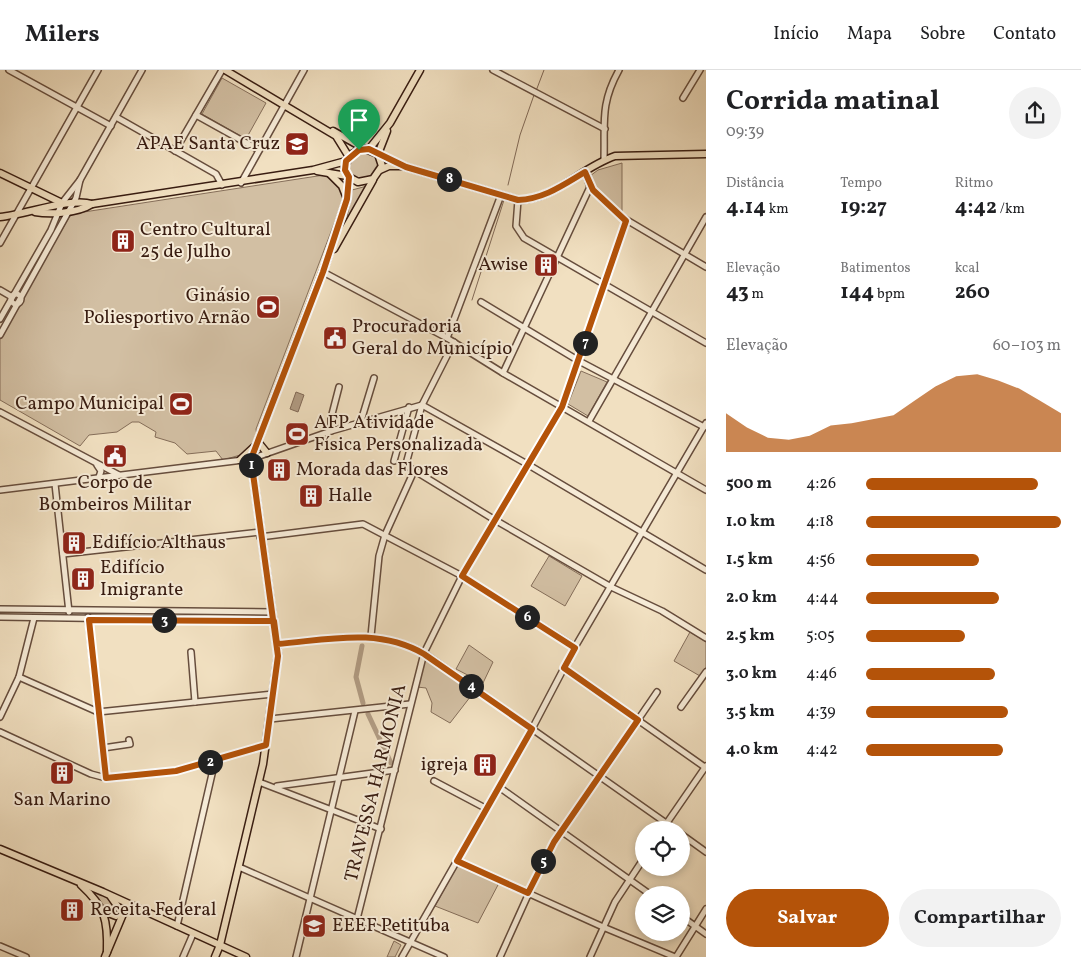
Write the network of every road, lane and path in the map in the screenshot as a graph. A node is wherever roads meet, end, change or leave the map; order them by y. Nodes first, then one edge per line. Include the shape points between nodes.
1 (10, 70) edge
2 (98, 70) edge
3 (142, 70) edge
4 (224, 70) edge
5 (304, 70) edge
6 (420, 70) edge
7 (494, 70) edge
8 (619, 70) edge
9 (700, 70) edge
10 (684, 98) dead end
11 (285, 106) junction
12 (77, 107) junction
13 (196, 115) junction
14 (116, 117) junction
15 (390, 123) junction
16 (111, 126) junction
17 (326, 130) junction
18 (605, 130) junction
19 (366, 149) junction
20 (259, 150) junction
21 (175, 151) junction
22 (705, 153) edge
23 (379, 155) junction
24 (347, 159) junction
25 (604, 160) junction
26 (406, 167) junction
27 (313, 170) junction
28 (380, 170) junction
29 (585, 172) junction
30 (0, 173) edge
31 (329, 174) junction
32 (348, 176) junction
33 (373, 179) junction
34 (80, 180) junction
35 (240, 183) junction
36 (222, 185) junction
37 (590, 186) junction
38 (29, 190) junction
39 (501, 195) junction
40 (347, 199) junction
41 (518, 200) junction
42 (74, 203) junction
43 (62, 204) junction
44 (92, 204) junction
45 (59, 211) junction
46 (69, 211) junction
47 (35, 212) junction
48 (14, 216) junction
49 (0, 217) edge
50 (706, 217) edge
51 (626, 221) junction
52 (342, 226) junction
53 (0, 244) edge
54 (685, 255) junction
55 (557, 257) junction
56 (706, 267) edge
57 (323, 272) junction
58 (605, 283) junction
59 (0, 290) edge
60 (12, 297) junction
61 (20, 301) junction
62 (481, 302) dead end
63 (652, 311) junction
64 (0, 319) edge
65 (524, 328) junction
66 (0, 335) edge
67 (448, 338) junction
68 (454, 342) junction
69 (706, 343) edge
70 (579, 361) junction
71 (504, 373) junction
72 (374, 378) dead end
73 (615, 379) junction
74 (338, 387) dead end
75 (422, 405) junction
76 (409, 407) junction
77 (562, 407) junction
78 (0, 412) edge
79 (362, 421) junction
80 (589, 421) junction
81 (705, 425) edge
82 (331, 431) junction
83 (257, 443) junction
84 (267, 453) junction
85 (251, 459) junction
86 (239, 461) junction
87 (394, 461) dead end
88 (97, 464) junction
89 (527, 464) junction
90 (252, 471) junction
91 (414, 472) junction
92 (678, 474) junction
93 (119, 475) junction
94 (98, 480) junction
95 (55, 484) junction
96 (0, 490) edge
97 (706, 490) edge
98 (495, 520) junction
99 (643, 533) junction
100 (260, 535) junction
101 (386, 535) junction
102 (64, 554) junction
103 (706, 570) edge
104 (462, 576) junction
105 (611, 587) junction
106 (0, 609) edge
107 (68, 610) junction
108 (88, 611) junction
109 (246, 612) junction
110 (272, 612) junction
111 (0, 617) edge
112 (34, 618) junction
113 (69, 619) junction
114 (89, 620) junction
115 (246, 620) junction
116 (274, 621) junction
117 (371, 636) junction
118 (706, 638) edge
119 (277, 644) junction
120 (575, 648) junction
121 (191, 652) dead end
122 (424, 654) junction
123 (564, 668) junction
124 (706, 672) edge
125 (19, 677) junction
126 (657, 692) dead end
127 (273, 694) junction
128 (194, 702) junction
129 (410, 704) junction
130 (681, 707) dead end
131 (355, 711) junction
132 (98, 712) junction
133 (0, 717) edge
134 (270, 719) junction
135 (638, 720) junction
136 (532, 729) junction
137 (0, 732) edge
138 (129, 740) dead end
139 (266, 745) junction
140 (102, 748) junction
141 (215, 761) junction
142 (706, 767) edge
143 (395, 770) junction
144 (340, 776) junction
145 (600, 776) junction
146 (106, 778) junction
147 (434, 781) dead end
148 (259, 782) junction
149 (275, 787) junction
150 (499, 787) junction
151 (332, 809) junction
152 (487, 809) junction
153 (664, 821) edge
154 (668, 821) edge
155 (381, 829) junction
156 (561, 832) junction
157 (690, 840) edge
158 (0, 848) edge
159 (706, 852) edge
160 (457, 861) junction
161 (238, 867) junction
162 (635, 871) edge
163 (76, 880) junction
164 (629, 880) junction
165 (638, 886) edge
166 (103, 892) junction
167 (528, 893) junction
168 (310, 899) junction
169 (136, 907) junction
170 (706, 908) edge
171 (103, 911) junction
172 (123, 914) junction
173 (357, 919) junction
174 (690, 923) edge
175 (177, 926) junction
176 (694, 926) junction
177 (603, 927) junction
178 (193, 934) junction
179 (706, 934) edge
180 (410, 942) junction
181 (220, 945) junction
182 (0, 946) edge
183 (106, 955) edge
184 (26, 957) edge
185 (183, 957) edge
186 (215, 957) edge
187 (246, 957) edge
188 (296, 957) edge
189 (402, 957) edge
190 (444, 957) edge
191 (500, 957) edge
192 (590, 957) edge
193 (676, 957) edge

1 - 12 street
2 - 12 street
3 - 14 street
4 - 11 main road
4 - 13 street
5 - 11 street
6 - 15 main road
7 - 18 street
8 - 18 street via 606,96
9 - 10 street
11 - 17 main road
11 - 20 street
12 - 16 street
12 - 38 street
13 - 20 street
13 - 21 street
14 - 16 street
14 - 21 street
15 - 19 main road
15 - 23 main road
16 - 34 street
17 - 19 main road via 341,134
17 - 24 main road via 341,142
18 - 25 street
19 - 23 main road
19 - 24 main road
20 - 35 street
21 - 36 street via 216,174
22 - 25 main road via 629,155
23 - 26 main road
23 - 28 main road
24 - 27 main road
24 - 32 main road via 344,166
25 - 29 main road
26 - 28 main road via 389,166
26 - 39 main road
27 - 31 main road
27 - 35 main road
28 - 33 main road
29 - 37 street
29 - 41 main road via 548,194
30 - 38 main road
31 - 32 main road
31 - 40 main road via 342,186
32 - 33 main road via 362,182
32 - 40 main road
33 - 52 main road
34 - 42 street
34 - 43 street
35 - 36 main road
36 - 44 main road
37 - 51 street
37 - 55 street
38 - 43 main road
38 - 48 street
39 - 41 main road
39 - 67 street
40 - 52 main road
41 - 55 street via 518,233
42 - 43 main road
42 - 44 main road
42 - 46 street
43 - 45 street
43 - 47 main road
44 - 46 main road
45 - 46 main road
45 - 47 main road
45 - 60 street
46 - 61 street
47 - 48 main road
48 - 49 main road
48 - 53 street
50 - 54 street
51 - 54 street
51 - 58 street, TRAVESSA HARMONIA
52 - 57 main road
54 - 56 street
54 - 63 street
55 - 58 street
55 - 65 street
57 - 67 street
57 - 83 main road
58 - 63 street
58 - 70 street, TRAVESSA HARMONIA
59 - 60 street
60 - 61 street via 14,304
60 - 64 street
61 - 66 street
62 - 65 street
63 - 69 street
63 - 73 street
65 - 70 street
65 - 71 street
67 - 68 street
68 - 71 street
68 - 75 street
70 - 73 street
70 - 77 street, TRAVESSA HARMONIA
71 - 77 street
72 - 79 street
73 - 80 street
73 - 81 street
74 - 82 street
75 - 76 street
75 - 89 street
75 - 91 street via 406,464
76 - 79 street
76 - 87 street
77 - 80 street
77 - 89 street, TRAVESSA HARMONIA
78 - 88 street
79 - 82 street
80 - 92 street
81 - 92 street
82 - 84 street
83 - 84 main road
83 - 85 main road
83 - 86 main road
84 - 85 street
85 - 86 street
85 - 90 main road
86 - 90 main road
86 - 93 street
88 - 93 street
88 - 94 street via 101,471
89 - 98 street, TRAVESSA HARMONIA
89 - 99 street
90 - 100 main road
91 - 98 street
91 - 101 street
92 - 97 street
92 - 99 street
93 - 94 street
94 - 95 street
95 - 96 street
95 - 102 street
98 - 104 street, TRAVESSA HARMONIA
98 - 105 street
99 - 103 street
99 - 105 street
100 - 101 street via 358,523
100 - 102 street
100 - 110 main road
101 - 104 street
101 - 117 street via 377,568
102 - 107 street
104 - 120 street
104 - 122 street, TRAVESSA HARMONIA
105 - 118 street
105 - 120 street
106 - 107 street
107 - 108 street
107 - 113 street
108 - 109 street
108 - 114 street
109 - 110 street
109 - 115 street
110 - 116 main road
111 - 112 street
112 - 113 street
112 - 125 street
113 - 114 street
114 - 115 street
114 - 132 street
115 - 116 street
116 - 119 main road
117 - 119 street
117 - 122 street via 406,643
119 - 127 main road
120 - 123 street
121 - 128 street
122 - 129 street, TRAVESSA HARMONIA
122 - 136 street
123 - 135 street
123 - 136 street
124 - 130 street
125 - 132 street
125 - 133 street
126 - 135 street
127 - 128 street
127 - 134 main road
128 - 132 street
129 - 131 street
129 - 143 street, TRAVESSA HARMONIA
131 - 134 street
131 - 144 street
132 - 140 street
134 - 139 main road
135 - 142 street
135 - 145 street
136 - 145 street
136 - 150 street
137 - 146 street via 90,774
138 - 140 street via 130,744
139 - 141 street
139 - 148 main road
140 - 146 street
141 - 146 street via 176,771
141 - 175 street
142 - 154 street
143 - 144 street
143 - 155 street, TRAVESSA HARMONIA
144 - 149 street
144 - 151 street
145 - 153 street
145 - 156 street
147 - 152 street
148 - 149 street
148 - 161 main road
149 - 151 street
150 - 152 street
150 - 156 street
151 - 155 street
151 - 168 street
152 - 160 street
155 - 173 street, TRAVESSA HARMONIA
156 - 164 street
156 - 167 street
157 - 159 street
158 - 163 main road
160 - 167 street
160 - 180 street
161 - 168 street
161 - 181 main road
162 - 164 street
163 - 166 main road
163 - 171 main road via 94,896
164 - 165 street
164 - 177 street
166 - 169 main road
166 - 172 main road via 117,903
167 - 177 street
167 - 191 street
168 - 173 street
168 - 188 street
169 - 172 main road
169 - 175 main road
170 - 176 street
171 - 172 main road via 116,916
171 - 183 main road
172 - 183 main road
173 - 180 street
174 - 176 street
175 - 178 main road
176 - 179 street
176 - 193 street
177 - 192 street
177 - 193 street
178 - 181 main road
178 - 185 street
180 - 189 street
180 - 190 street
181 - 186 main road
181 - 187 main road
182 - 184 street

